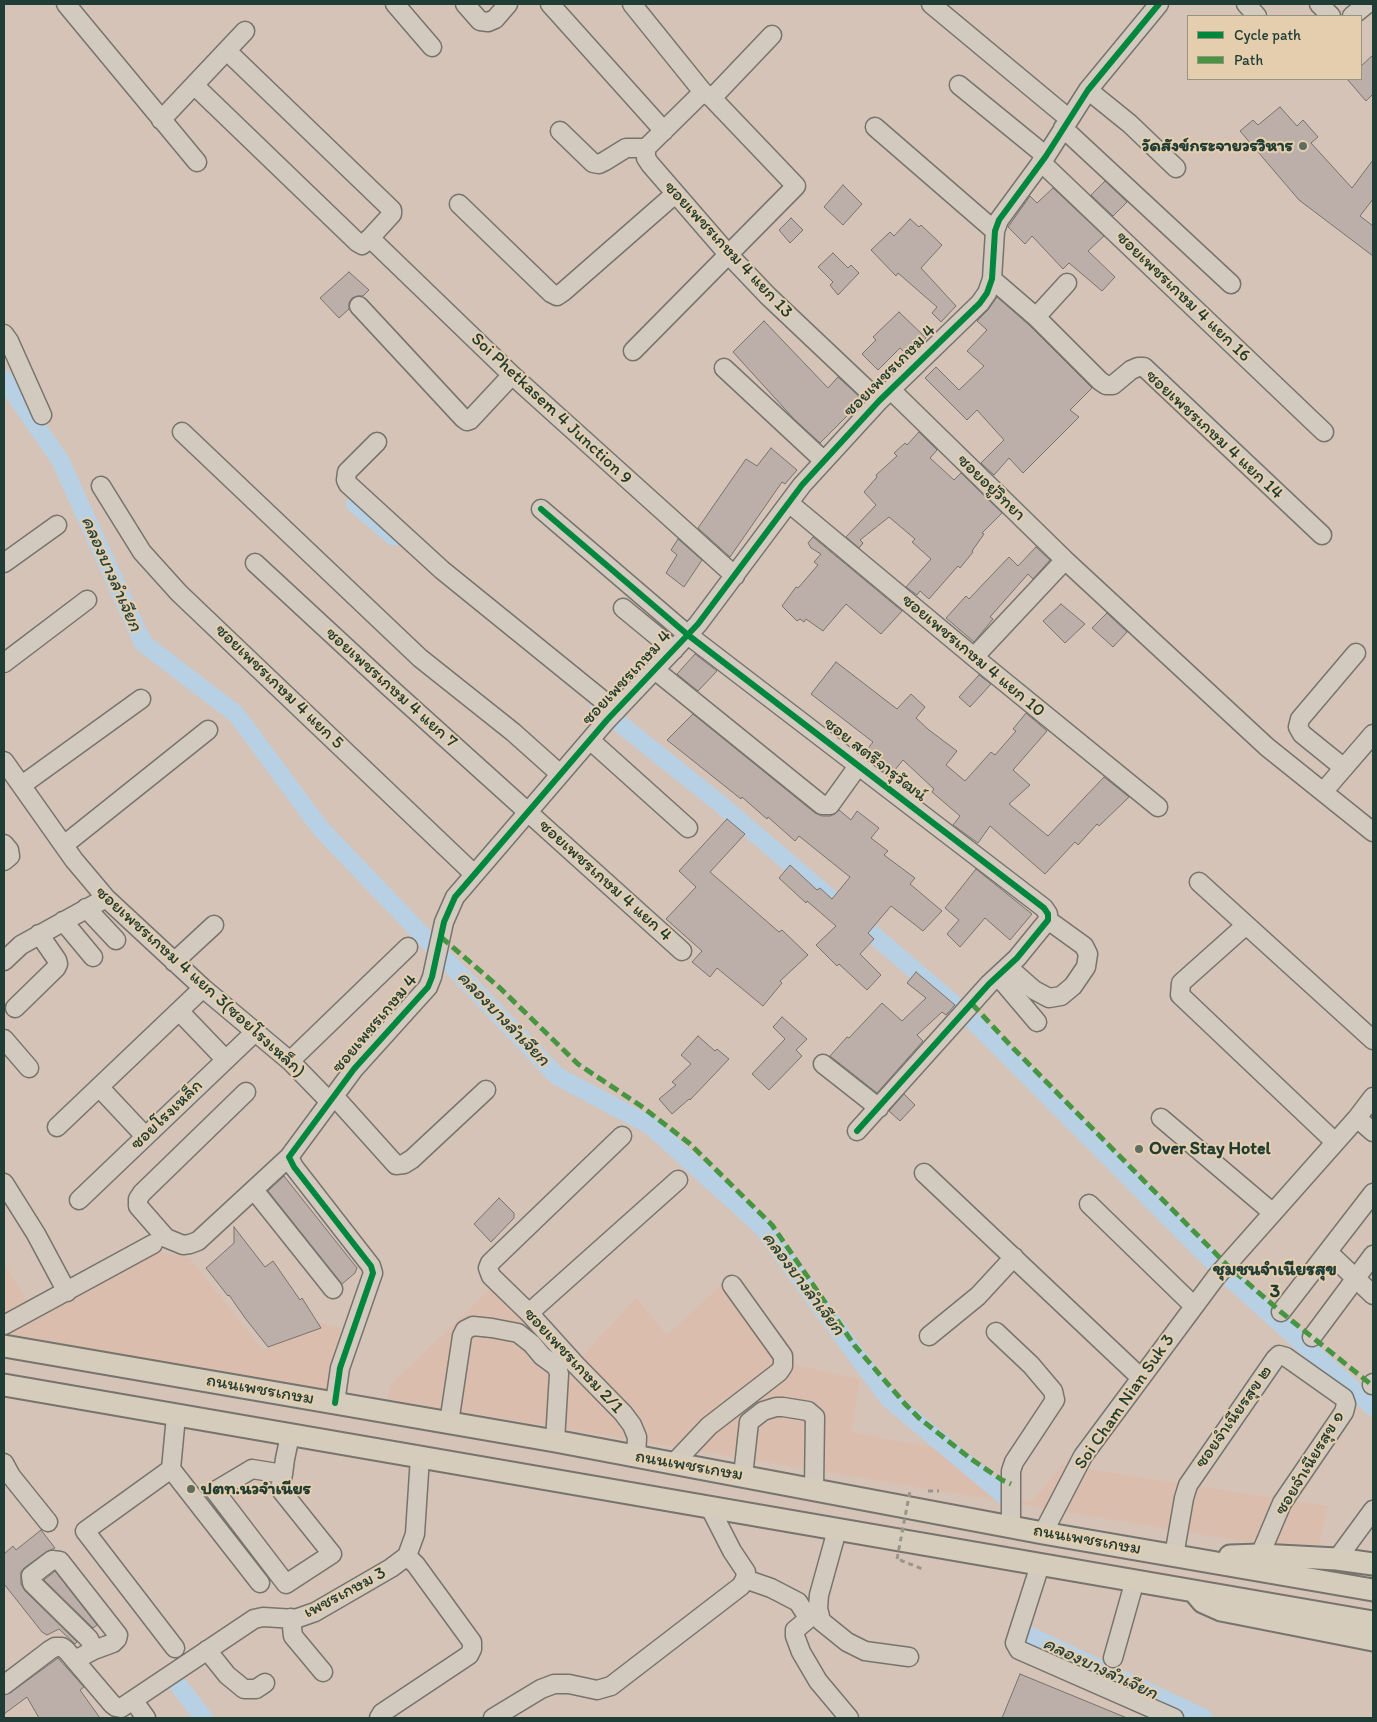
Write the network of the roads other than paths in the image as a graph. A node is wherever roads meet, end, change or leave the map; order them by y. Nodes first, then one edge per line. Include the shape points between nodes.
1 (66, 4) edge
2 (395, 4) edge
3 (465, 4) edge
4 (508, 4) edge
5 (550, 4) edge
6 (632, 4) edge
7 (931, 4) edge
8 (1159, 4) edge
9 (1246, 4) edge
10 (1319, 4) edge
11 (1367, 4) edge
12 (1256, 15) edge
13 (1329, 15) edge
14 (1353, 15) edge
15 (245, 30) dead end
16 (772, 35) dead end
17 (432, 47) dead end
18 (227, 51) junction
19 (194, 85) junction
20 (959, 85) dead end
21 (1088, 90) junction
22 (708, 95) junction
23 (161, 120) junction
24 (1066, 123) junction
25 (875, 126) dead end
26 (560, 131) dead end
27 (664, 131) junction
28 (646, 148) junction
29 (1044, 159) junction
30 (196, 162) dead end
31 (1176, 168) dead end
32 (676, 194) junction
33 (459, 204) dead end
34 (995, 231) junction
35 (370, 238) junction
36 (728, 254) junction
37 (992, 279) junction
38 (1068, 284) dead end
39 (1231, 284) dead end
40 (359, 306) dead end
41 (1036, 317) junction
42 (4, 334) edge
43 (633, 351) dead end
44 (724, 368) dead end
45 (512, 375) junction
46 (885, 395) junction
47 (42, 415) dead end
48 (182, 432) dead end
49 (1324, 432) dead end
50 (377, 442) dead end
51 (824, 461) junction
52 (101, 486) dead end
53 (789, 503) junction
54 (541, 509) dead end
55 (57, 525) dead end
56 (1322, 534) dead end
57 (1064, 560) junction
58 (4, 563) edge
59 (255, 563) dead end
60 (735, 576) junction
61 (87, 600) dead end
62 (623, 608) dead end
63 (688, 635) junction
64 (674, 650) junction
65 (1356, 653) dead end
66 (974, 657) junction
67 (4, 663) edge
68 (655, 670) junction
69 (141, 699) dead end
70 (612, 714) junction
71 (208, 730) dead end
72 (1373, 734) edge
73 (590, 740) junction
74 (4, 761) edge
75 (858, 766) junction
76 (1344, 768) junction
77 (560, 774) junction
78 (22, 785) junction
79 (1323, 792) junction
80 (1158, 807) dead end
81 (528, 812) junction
82 (688, 828) dead end
83 (1373, 832) edge
84 (4, 844) edge
85 (64, 845) junction
86 (4, 861) edge
87 (474, 874) junction
88 (1199, 882) dead end
89 (106, 898) junction
90 (86, 908) junction
91 (1046, 914) junction
92 (64, 921) junction
93 (214, 925) dead end
94 (1246, 925) junction
95 (39, 934) junction
96 (116, 940) dead end
97 (408, 947) dead end
98 (682, 951) dead end
99 (92, 957) dead end
100 (4, 961) edge
101 (174, 962) junction
102 (1003, 971) junction
103 (203, 988) junction
104 (15, 1008) dead end
105 (178, 1011) junction
106 (1037, 1022) dead end
107 (255, 1032) junction
108 (4, 1039) edge
109 (1373, 1040) edge
110 (225, 1059) junction
111 (290, 1061) junction
112 (823, 1064) dead end
113 (29, 1068) dead end
114 (99, 1087) junction
115 (486, 1090) dead end
116 (246, 1092) dead end
117 (1373, 1097) edge
118 (332, 1099) junction
119 (879, 1108) junction
120 (1160, 1118) dead end
121 (1357, 1118) junction
122 (57, 1127) dead end
123 (857, 1131) dead end
124 (1373, 1132) edge
125 (146, 1136) junction
126 (622, 1136) dead end
127 (1335, 1142) junction
128 (289, 1157) junction
129 (924, 1173) dead end
130 (678, 1180) dead end
131 (4, 1183) edge
132 (254, 1190) junction
133 (1373, 1193) edge
134 (79, 1200) dead end
135 (1089, 1204) dead end
136 (1273, 1213) junction
137 (153, 1244) dead end
138 (1328, 1252) junction
139 (1373, 1255) edge
140 (1014, 1257) junction
141 (1355, 1278) junction
142 (732, 1285) dead end
143 (333, 1289) dead end
144 (67, 1292) junction
145 (1373, 1295) edge
146 (1194, 1306) junction
147 (1281, 1312) dead end
148 (529, 1313) junction
149 (4, 1325) edge
150 (996, 1332) dead end
151 (929, 1336) dead end
152 (1312, 1337) dead end
153 (4, 1346) edge
154 (1141, 1378) junction
155 (4, 1385) edge
156 (1344, 1398) joint
157 (335, 1403) junction
158 (176, 1416) junction
159 (449, 1423) junction
160 (290, 1435) junction
161 (555, 1441) junction
162 (636, 1456) junction
163 (420, 1457) junction
164 (674, 1463) junction
165 (171, 1469) junction
166 (6, 1473) edge
167 (283, 1474) junction
168 (743, 1476) junction
169 (814, 1489) junction
170 (710, 1508) junction
171 (1373, 1510) edge
172 (48, 1522) dead end
173 (1011, 1527) junction
174 (836, 1530) junction
175 (1043, 1533) junction
176 (1260, 1555) junction
177 (407, 1556) junction
178 (1179, 1557) junction
179 (1337, 1558) junction
180 (1373, 1564) edge
181 (1040, 1565) junction
182 (745, 1579) junction
183 (1135, 1580) junction
184 (260, 1583) dead end
185 (1371, 1589) edge
186 (1194, 1590) junction
187 (291, 1618) junction
188 (1368, 1621) edge
189 (1373, 1640) edge
190 (174, 1648) dead end
191 (94, 1650) junction
192 (207, 1650) junction
193 (909, 1657) dead end
194 (1113, 1658) dead end
195 (75, 1660) junction
196 (323, 1672) dead end
197 (265, 1683) dead end
198 (4, 1686) edge
199 (133, 1700) junction
200 (146, 1718) edge
201 (378, 1718) edge
202 (493, 1718) edge
203 (849, 1718) edge
204 (1174, 1718) edge

1 - 23 street
2 - 17 street
3 - 4 street via 480,21 488,22
5 - 27 street
6 - 22 street
7 - 24 street
8 - 21 street, ซอยเพชรเกษม 4
9 - 12 street
10 - 13 street
11 - 14 street
15 - 18 street
16 - 22 street
18 - 19 street
18 - 35 street via 392,210
19 - 23 street
19 - 35 street via 356,242 362,245
20 - 29 street, ซอยเพชรเกษม 4 แยก 16
21 - 24 street, ซอยเพชรเกษม 4
21 - 31 street
22 - 27 street
22 - 36 street via 796,186
23 - 30 street
24 - 29 street, ซอยเพชรเกษม 4
24 - 39 street
25 - 34 street
26 - 28 street via 593,163 605,162 626,148
27 - 28 street
28 - 32 street, ซอยเพชรเกษม 4 แยก 13 via 646,158
29 - 34 street, ซอยเพชรเกษม 4 via 999,220
29 - 49 street, ซอยเพชรเกษม 4 แยก 16
32 - 33 street via 557,296
32 - 36 street, ซอยเพชรเกษม 4 แยก 13
34 - 37 street, ซอยเพชรเกษม 4
35 - 45 street, Soi Phetkasem 4 Junction 9
36 - 43 street
36 - 46 street, ซอยเพชรเกษม 4 แยก 13 via 768,296
37 - 41 street, ซอยเพชรเกษม 4 แยก 14
37 - 46 street, ซอยเพชรเกษม 4 via 980,303
38 - 41 street
40 - 45 street via 467,421
41 - 56 street, ซอยเพชรเกษม 4 แยก 14 via 1106,386 1113,385 1132,370 1144,367
42 - 47 street
44 - 51 street
45 - 60 street, Soi Phetkasem 4 Junction 9
46 - 51 street, ซอยเพชรเกษม 4
46 - 57 street, ซอยอยู่วิทยา
48 - 77 street via 420,658
50 - 70 street via 347,472 348,484 442,570
51 - 53 street, ซอยเพชรเกษม 4
52 - 87 street, ซอยเพชรเกษม 4 แยก 5 via 142,552 179,593
53 - 60 street, ซอยเพชรเกษม 4
53 - 66 street, ซอยเพชรเกษม 4 แยก 10
54 - 63 street, ซอย สตรีจารุวัฒน์
55 - 58 street
57 - 66 street
57 - 79 street, ซอยอยู่วิทยา via 1267,748
59 - 81 street, ซอยเพชรเกษม 4 แยก 7
60 - 63 street, ซอยเพชรเกษม 4
61 - 67 street
62 - 64 street
63 - 64 street, ซอยเพชรเกษม 4
63 - 75 street, ซอย สตรีจารุวัฒน์
64 - 68 street, ซอยเพชรเกษม 4
65 - 76 street via 1300,719 1298,727 1302,734
66 - 80 street, ซอยเพชรเกษม 4 แยก 10
68 - 70 street, ซอยเพชรเกษม 4
68 - 75 street via 822,805 830,804
69 - 78 street
70 - 73 street, ซอยเพชรเกษม 4
71 - 85 street
72 - 76 street
73 - 77 street, ซอยเพชรเกษม 4
73 - 82 street
74 - 78 street, ซอยเพชรเกษม 4 แยก 3(ซอยโรงเหล็ก)
75 - 91 street, ซอย สตรีจารุวัฒน์
76 - 79 street
77 - 81 street, ซอยเพชรเกษม 4
78 - 85 street, ซอยเพชรเกษม 4 แยก 3(ซอยโรงเหล็ก)
79 - 83 street, ซอยอยู่วิทยา
81 - 87 street, ซอยเพชรเกษม 4
81 - 98 street, ซอยเพชรเกษม 4 แยก 4
84 - 86 street via 10,856
85 - 89 street, ซอยเพชรเกษม 4 แยก 3(ซอยโรงเหล็ก)
87 - 118 street, ซอยเพชรเกษม 4 via 447,911 428,987 354,1069
88 - 94 street
89 - 90 street
89 - 101 street, ซอยเพชรเกษม 4 แยก 3(ซอยโรงเหล็ก)
90 - 92 street
90 - 96 street
91 - 102 street via 1018,958
91 - 102 street, ซอย สตรีจารุวัฒน์ via 1084,946 1088,954 1086,967 1073,986 1061,996 1050,998
92 - 95 street
92 - 99 street
93 - 101 street
94 - 109 street
94 - 127 street via 1181,983 1180,995
95 - 100 street
95 - 104 street via 58,964
97 - 111 street
101 - 103 street, ซอยเพชรเกษม 4 แยก 3(ซอยโรงเหล็ก)
102 - 106 street
102 - 119 street
103 - 105 street
103 - 107 street, ซอยเพชรเกษม 4 แยก 3(ซอยโรงเหล็ก)
105 - 110 street
105 - 114 street
107 - 110 street, ซอยโรงเหล็ก
107 - 111 street, ซอยเพชรเกษม 4 แยก 3(ซอยโรงเหล็ก)
108 - 113 street
110 - 125 street, ซอยโรงเหล็ก
111 - 118 street, ซอยเพชรเกษม 4 แยก 3(ซอยโรงเหล็ก)
112 - 119 street
114 - 122 street
114 - 125 street
115 - 118 street, ซอยเพชรเกษม 4 แยก 3(ซอยโรงเหล็ก) via 412,1159 396,1165
116 - 132 street, ซอยเพชรเกษม 4 via 142,1193 138,1206 166,1238 183,1245 198,1242
117 - 121 street, Soi Cham Nian Suk 3
118 - 128 street, ซอยเพชรเกษม 4
119 - 123 street
120 - 136 street
121 - 124 street
121 - 127 street, Soi Cham Nian Suk 3
125 - 134 street, ซอยโรงเหล็ก
126 - 148 street, ซอยเพชรเกษม 2/1 via 490,1263 491,1276
127 - 136 street, Soi Cham Nian Suk 3
128 - 132 street, ซอยเพชรเกษม 4
128 - 157 street via 373,1273 340,1368
129 - 140 street
130 - 148 street
131 - 144 street
132 - 143 street
133 - 138 street
135 - 146 street
136 - 146 street, Soi Cham Nian Suk 3
137 - 144 street
138 - 141 street
138 - 147 street
139 - 141 street
140 - 151 street via 978,1296
140 - 154 street
141 - 145 street
141 - 152 street
142 - 164 street via 783,1356 783,1366 708,1426
144 - 149 street
146 - 154 street, Soi Cham Nian Suk 3
148 - 162 street, ซอยเพชรเกษม 2/1 via 623,1413 637,1437
150 - 173 street via 1053,1390 1055,1400 1014,1462 1011,1471
153 - 157 main road, ถนนเพชรเกษม
154 - 175 street, Soi Cham Nian Suk 3 via 1083,1456
155 - 158 main road, ถนนเพชรเกษม
156 - 176 street, ซอยจำเนียรสุข ๑ via 1344,1412 1287,1494
156 - 178 street, ซอยจำเนียรสุข ๒ via 1279,1355 1188,1485
157 - 159 main road, ถนนเพชรเกษม
158 - 160 main road, ถนนเพชรเกษม
158 - 165 street
159 - 161 main road, ถนนเพชรเกษม
159 - 161 street via 465,1330 473,1326 518,1333 557,1367
160 - 163 main road, ถนนเพชรเกษม
160 - 167 street
161 - 162 main road, ถนนเพชรเกษม
162 - 164 main road, ถนนเพชรเกษม
163 - 170 main road, ถนนเพชรเกษม
163 - 177 street via 415,1534
164 - 168 main road, ถนนเพชรเกษม
165 - 184 street
165 - 190 street via 85,1532
166 - 172 street
167 - 167 street via 280,1489 332,1554 286,1584 215,1491 252,1469
168 - 169 main road, ถนนเพชรเกษม
168 - 169 street via 749,1422 776,1406 808,1411 815,1417
169 - 173 main road, ถนนเพชรเกษม
170 - 174 main road, ถนนเพชรเกษม
170 - 182 street via 746,1572
171 - 179 street
173 - 175 main road, ถนนเพชรเกษม
174 - 181 main road, ถนนเพชรเกษม
174 - 193 street via 819,1595 821,1620 847,1642 865,1651
175 - 178 main road, ถนนเพชรเกษม
176 - 178 main road
176 - 179 main road
177 - 187 street, เพชรเกษม 3 via 315,1612
177 - 201 street via 472,1642 472,1649 469,1655
178 - 185 main road, ถนนเพชรเกษม
179 - 180 main road
181 - 183 main road, ถนนเพชรเกษม
181 - 204 street via 1015,1643 1019,1650
182 - 202 street via 611,1686 597,1690 554,1684
182 - 203 street via 798,1602 808,1620 795,1630 801,1652 818,1681
183 - 186 main road, ถนนเพชรเกษม
183 - 194 street
186 - 188 main road, ถนนเพชรเกษม
186 - 189 main road via 1203,1602 1221,1610
187 - 192 street, เพชรเกษม 3 via 254,1619
187 - 196 street via 293,1636
191 - 191 street via 89,1639 32,1584 32,1576 52,1560 60,1561 118,1635 113,1643
191 - 195 street
192 - 197 street via 235,1684 244,1689 256,1689
192 - 199 street, เพชรเกษม 3
195 - 198 street via 62,1647 55,1647
195 - 199 street, เพชรเกษม 3 via 116,1707 121,1708
199 - 200 street

